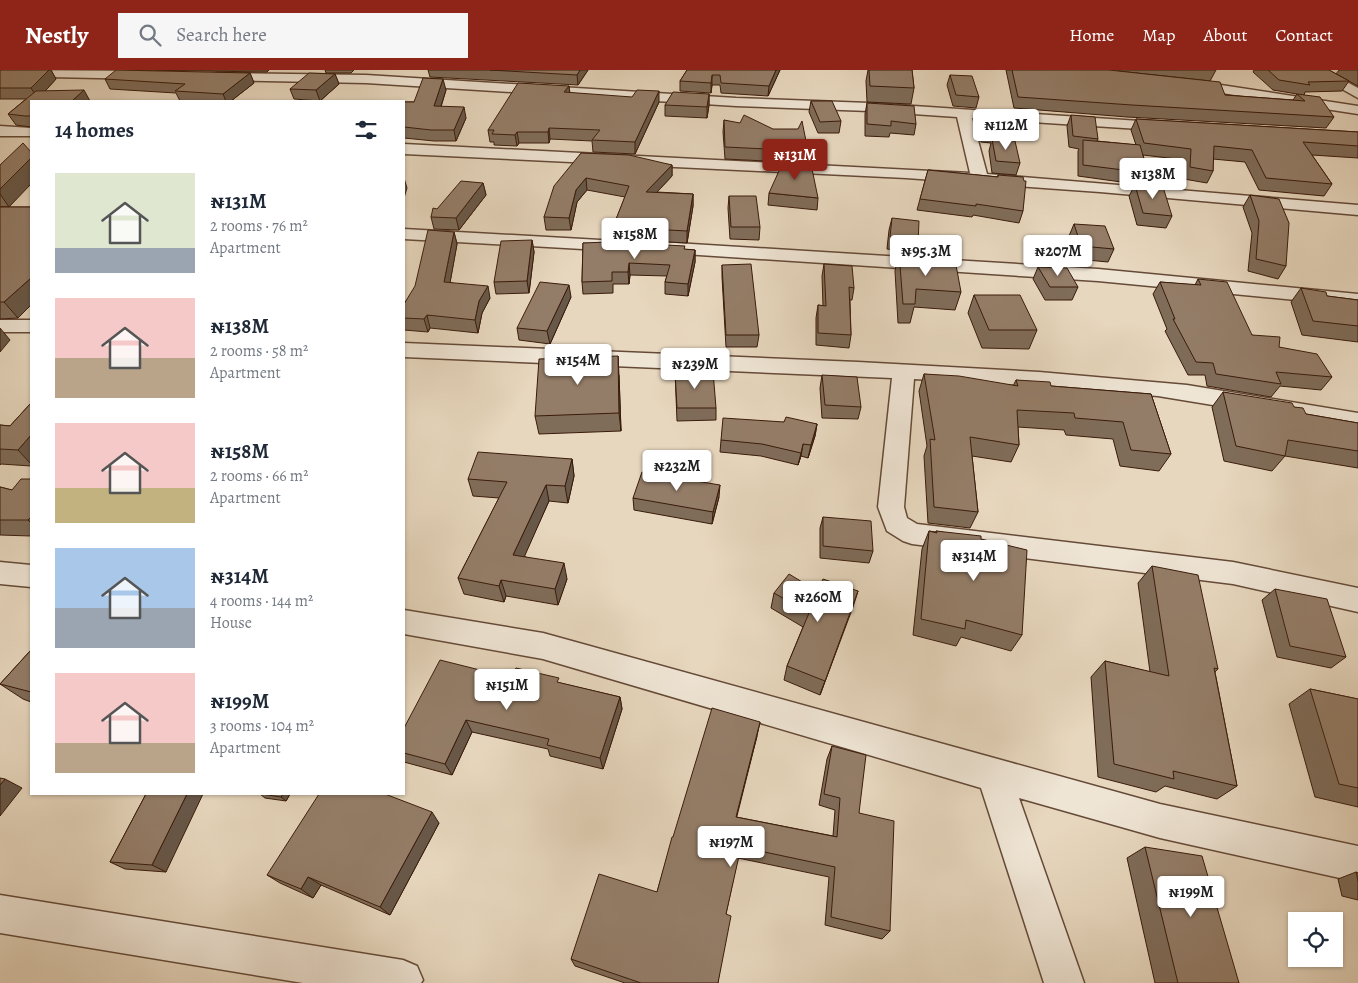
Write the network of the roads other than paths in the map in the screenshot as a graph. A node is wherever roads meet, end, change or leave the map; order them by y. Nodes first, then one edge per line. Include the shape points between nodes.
1 (1315, 70) edge
2 (0, 72) edge
3 (157, 75) edge
4 (205, 76) edge
5 (1172, 82) edge
6 (1358, 94) edge
7 (1358, 110) edge
8 (964, 114) junction
9 (1181, 127) edge
10 (0, 131) edge
11 (30, 132) edge
12 (405, 149) edge
13 (980, 179) junction
14 (1358, 210) edge
15 (405, 234) edge
16 (1358, 300) edge
17 (0, 326) edge
18 (30, 326) edge
19 (405, 350) edge
20 (904, 371) junction
21 (1358, 421) edge
22 (0, 573) edge
23 (30, 576) edge
24 (1358, 600) edge
25 (405, 622) edge
26 (994, 775) junction
27 (1358, 864) edge
28 (0, 914) edge
29 (403, 980) dead end
30 (1064, 983) edge

1 - 6 street
2 - 3 street
4 - 8 street via 366,79
5 - 7 street
8 - 9 street
8 - 13 street
10 - 11 street
12 - 13 street
13 - 14 street
15 - 16 street via 1098,274
17 - 18 street
19 - 20 street
20 - 21 street via 1131,386
20 - 24 street via 891,507 896,524 912,534 1233,573
22 - 23 street
25 - 26 street via 543,646
26 - 27 street via 1160,821
26 - 30 street
28 - 29 street

